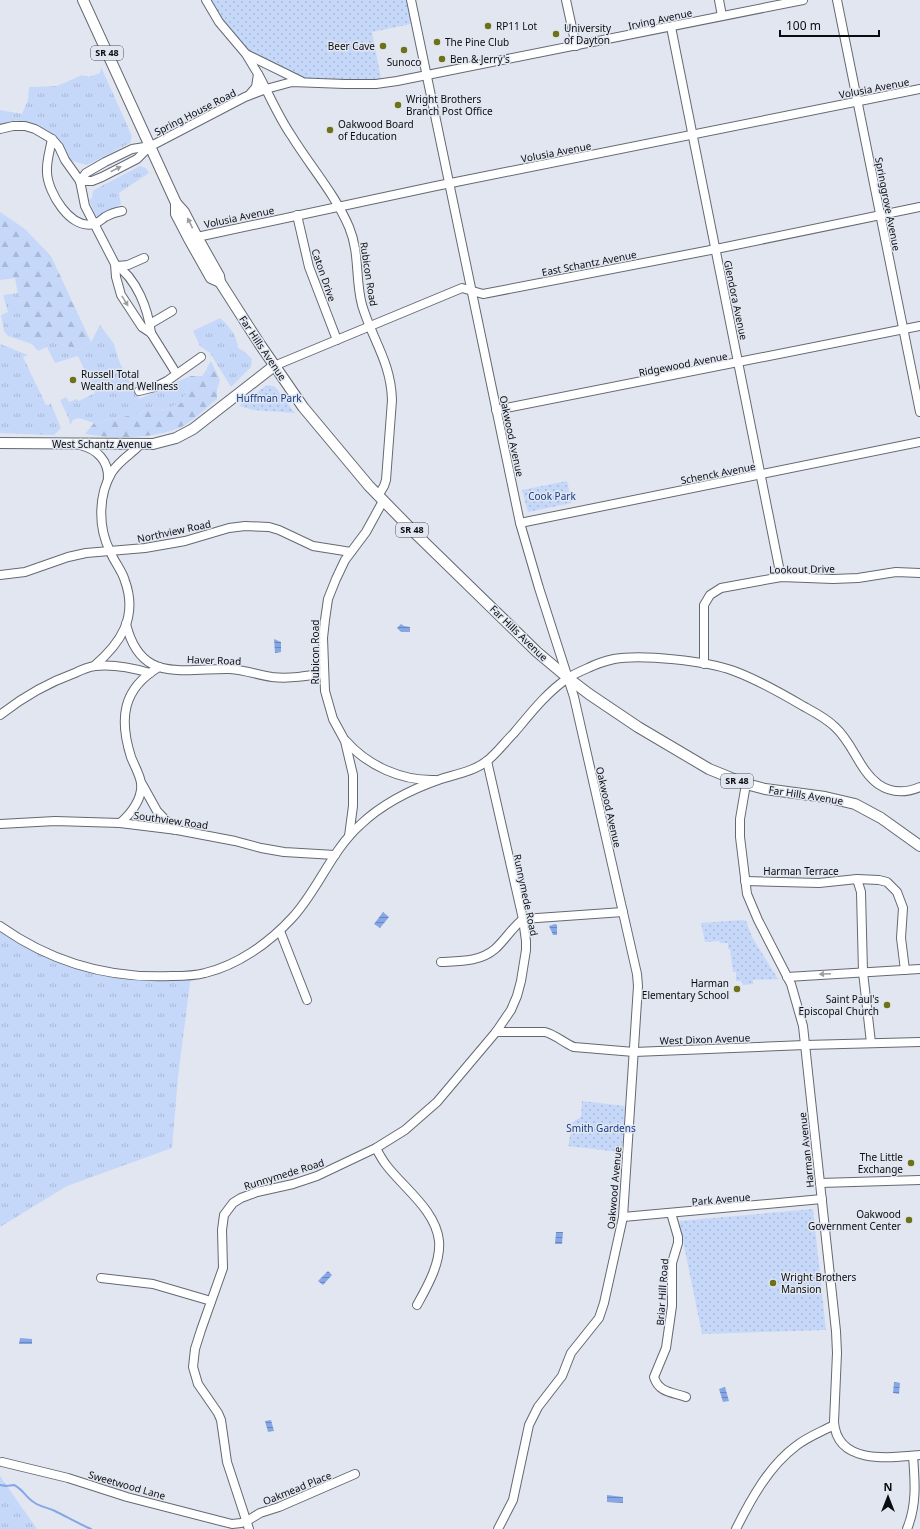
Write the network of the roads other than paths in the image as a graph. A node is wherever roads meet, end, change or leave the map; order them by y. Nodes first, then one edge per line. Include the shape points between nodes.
1 (83, 0) edge
2 (206, 0) edge
3 (411, 0) edge
4 (566, 0) edge
5 (719, 0) edge
6 (803, 0) edge
7 (837, 0) edge
8 (722, 16) junction
9 (671, 27) junction
10 (576, 46) junction
11 (246, 54) junction
12 (258, 74) junction
13 (426, 76) junction
14 (303, 82) junction
15 (266, 88) junction
16 (920, 89) edge
17 (248, 96) junction
18 (858, 101) junction
19 (0, 129) edge
20 (692, 134) junction
21 (52, 139) junction
22 (150, 146) junction
23 (80, 181) junction
24 (448, 184) junction
25 (176, 203) junction
26 (338, 207) junction
27 (920, 207) edge
28 (122, 211) dead end
29 (297, 215) junction
30 (880, 215) junction
31 (95, 224) junction
32 (196, 237) junction
33 (716, 249) junction
34 (144, 258) dead end
35 (117, 265) junction
36 (220, 282) junction
37 (472, 292) junction
38 (172, 311) dead end
39 (150, 324) junction
40 (370, 325) junction
41 (920, 326) edge
42 (903, 329) junction
43 (151, 333) junction
44 (337, 340) junction
45 (201, 357) dead end
46 (739, 363) junction
47 (274, 366) junction
48 (176, 373) junction
49 (140, 391) dead end
50 (496, 410) junction
51 (920, 412) edge
52 (920, 442) edge
53 (0, 443) edge
54 (75, 444) junction
55 (140, 445) junction
56 (761, 475) junction
57 (107, 482) junction
58 (381, 498) junction
59 (520, 523) junction
60 (110, 552) junction
61 (351, 552) junction
62 (920, 573) edge
63 (0, 575) edge
64 (781, 577) junction
65 (126, 624) junction
66 (704, 664) junction
67 (94, 666) junction
68 (159, 667) junction
69 (150, 673) junction
70 (324, 673) junction
71 (568, 678) junction
72 (0, 715) edge
73 (345, 741) junction
74 (487, 761) junction
75 (440, 780) junction
76 (141, 783) junction
77 (746, 784) junction
78 (920, 787) edge
79 (120, 823) junction
80 (1, 825) edge
81 (175, 830) junction
82 (349, 836) junction
83 (920, 846) edge
84 (335, 855) junction
85 (857, 879) junction
86 (745, 881) junction
87 (623, 912) junction
88 (523, 919) junction
89 (0, 926) edge
90 (280, 931) junction
91 (441, 962) dead end
92 (920, 969) edge
93 (905, 970) junction
94 (863, 972) junction
95 (787, 976) junction
96 (307, 1000) dead end
97 (496, 1032) junction
98 (920, 1042) edge
99 (872, 1043) junction
100 (805, 1045) junction
101 (634, 1052) junction
102 (376, 1148) junction
103 (920, 1180) edge
104 (820, 1183) junction
105 (822, 1199) junction
106 (671, 1213) junction
107 (623, 1217) junction
108 (101, 1278) dead end
109 (210, 1301) junction
110 (417, 1305) dead end
111 (686, 1397) dead end
112 (834, 1425) junction
113 (917, 1455) edge
114 (2, 1462) dead end
115 (355, 1474) dead end
116 (248, 1525) edge
117 (498, 1529) edge
118 (736, 1529) edge
119 (907, 1529) edge

1 - 22 main road, Far Hills Avenue / SR 48
2 - 11 street, Rubicon Road via 219,22
3 - 13 street, Oakwood Avenue
4 - 10 street
5 - 8 street
6 - 8 street, Irving Avenue
7 - 18 street, Springgrove Avenue
8 - 9 street, Irving Avenue
9 - 10 street, Irving Avenue
9 - 20 street, Glendora Avenue
10 - 13 street, Irving Avenue
11 - 12 street, Rubicon Road
11 - 14 street, Rubicon Road
12 - 15 street, Rubicon Road
12 - 17 street via 256,87
13 - 14 street via 376,84
13 - 24 street, Oakwood Avenue
14 - 15 street
15 - 17 street, Spring House Road
15 - 26 street, Rubicon Road via 290,135
16 - 18 street, Volusia Avenue
17 - 22 street, Spring House Road
18 - 20 street, Volusia Avenue
18 - 30 street, Springgrove Avenue
19 - 21 street via 25,126
20 - 24 street, Volusia Avenue
20 - 33 street, Glendora Avenue
21 - 23 street
21 - 31 street via 47,160 50,189 66,214 78,221
22 - 23 street, Spring House Road via 132,149 105,162 86,173
22 - 25 main road, Far Hills Avenue / SR 48
23 - 31 street via 84,206
24 - 26 street, Volusia Avenue
24 - 37 street, Oakwood Avenue
32 -> 25 main road, Far Hills Avenue / SR 48 via 184,212
25 - 36 main road, Far Hills Avenue / SR 48 via 176,214 189,239 212,278
26 - 29 street, Volusia Avenue
26 - 40 street, Rubicon Road via 353,239 357,254 360,298
27 - 30 street, East Schantz Avenue
28 - 31 street via 106,216
29 - 32 street, Volusia Avenue
29 - 44 street, Caton Drive via 309,267
30 - 33 street, East Schantz Avenue
30 - 42 street, Springgrove Avenue
31 - 35 street
32 - 36 main road, Far Hills Avenue / SR 48
33 - 37 street, East Schantz Avenue via 483,294
33 - 46 street, Glendora Avenue
34 - 35 street via 128,265
35 - 39 street via 134,283
35 -> 43 street via 116,277 121,295 142,327
36 - 47 main road, Far Hills Avenue / SR 48
37 - 40 street, East Schantz Avenue via 462,288
37 - 50 street, Oakwood Avenue
38 - 39 street
39 - 43 street
40 - 44 street, East Schantz Avenue
40 - 58 street, Rubicon Road via 385,361 392,387 386,480
41 - 42 street, Ridgewood Avenue
42 - 46 street, Ridgewood Avenue
42 - 51 street, Springgrove Avenue
43 - 48 street
44 - 47 street, East Schantz Avenue
45 - 48 street
46 - 50 street, Ridgewood Avenue
46 - 56 street, Glendora Avenue
47 - 55 main road, West Schantz Avenue via 185,435 163,442
47 - 58 main road, Far Hills Avenue / SR 48 via 303,407
48 - 49 street via 155,387
50 - 59 street, Oakwood Avenue
52 - 56 street, Schenck Avenue
53 - 54 main road, West Schantz Avenue
54 - 55 main road, West Schantz Avenue
54 - 57 street via 100,455 107,468
55 - 57 street via 118,465
56 - 59 street, Schenck Avenue
56 - 64 street, Glendora Avenue
57 - 60 street via 101,516
58 - 61 street, Rubicon Road via 366,532
58 - 71 main road, Far Hills Avenue / SR 48 via 537,652
59 - 71 street, Oakwood Avenue via 538,588
60 - 61 street, Northview Road via 146,548 229,528 256,525 279,530 313,546
60 - 63 street, Northview Road via 86,553 25,572
60 - 65 street via 121,571 128,591 129,608
61 - 70 street, Rubicon Road via 336,579 327,605 323,638
62 - 64 street, Lookout Drive via 896,572 833,579
64 - 66 street, Lookout Drive via 721,588 710,595 703,611
65 - 67 street via 121,638 112,650
65 - 68 street, Haver Road via 132,644 138,653 149,663
66 - 71 street via 645,658 616,659 601,662
66 - 78 street via 746,676 783,694 828,722 838,729 872,779 885,788 901,792
67 - 69 street via 112,666
67 - 72 street via 44,686
68 - 69 street
68 - 70 street, Haver Road via 232,669 285,678
69 - 76 street via 134,689 124,714 126,738
70 - 73 street, Rubicon Road via 328,704
71 - 74 street via 545,698
71 - 77 main road, Far Hills Avenue / SR 48 via 610,709 690,758 726,777
71 - 87 street, Oakwood Avenue
73 - 75 street, Rubicon Road via 365,759 385,770 408,777
73 - 82 street, Rubicon Road via 354,790
74 - 75 street
74 - 88 street, Runnymede Road
75 - 82 street via 387,804
76 - 79 street via 136,803
76 - 81 street via 157,812
77 - 83 main road, Far Hills Avenue / SR 48 via 855,804 881,818
77 - 86 street, Harman Avenue via 740,819
79 - 80 street, Southview Road via 55,821
79 - 81 street, Southview Road
81 - 84 street, Southview Road via 271,850
82 - 84 street
84 - 90 street via 306,901
85 - 86 street, Harman Terrace via 819,883
85 - 93 street, Harman Terrace via 887,882 898,892 903,908 901,938
85 - 94 street via 861,892
86 - 95 street, Harman Avenue via 750,904
87 - 88 street
87 - 101 street, Oakwood Avenue via 638,980
88 - 91 street via 488,954 472,960
88 - 97 street, Runnymede Road via 526,950 521,981 511,1010
89 - 90 street via 38,949 79,966 114,973 164,976 204,974 225,966 256,950
90 - 96 street
92 - 93 street
93 - 94 street
94 -> 95 street
94 - 99 street
95 - 100 street, Harman Avenue via 798,1006
97 - 101 street, West Dixon Avenue via 545,1032 574,1047
97 - 102 street, Runnymede Road via 437,1102 405,1130
98 - 99 street, West Dixon Avenue
99 - 100 street, West Dixon Avenue
100 - 101 street, West Dixon Avenue
100 - 104 street, Harman Avenue
101 - 107 street, Oakwood Avenue
102 - 109 street, Runnymede Road via 317,1176 257,1192 233,1203 222,1222 223,1268
102 - 110 street via 387,1166 423,1207 437,1232 437,1257
103 - 104 street
104 - 105 street, Harman Avenue
105 - 106 street, Park Avenue
105 - 112 street, Harman Avenue via 837,1347
106 - 107 street, Park Avenue
106 - 111 street, Briar Hill Road via 678,1237 672,1263 672,1306 666,1348 654,1377 663,1390
107 - 117 street, Oakwood Avenue via 602,1310 594,1326 571,1353 562,1376 538,1407 529,1425 513,1500
108 - 109 street via 153,1284
109 - 116 street, Runnymede Road via 195,1349 193,1367 198,1384 221,1420 227,1462
112 - 113 street, Harman Avenue via 839,1439 853,1452 870,1456
112 - 118 street via 808,1438 783,1456 756,1493
113 - 119 street via 915,1503
114 - 116 street, Sweetwood Lane via 232,1524
115 - 116 street, Oakmead Place via 260,1513

